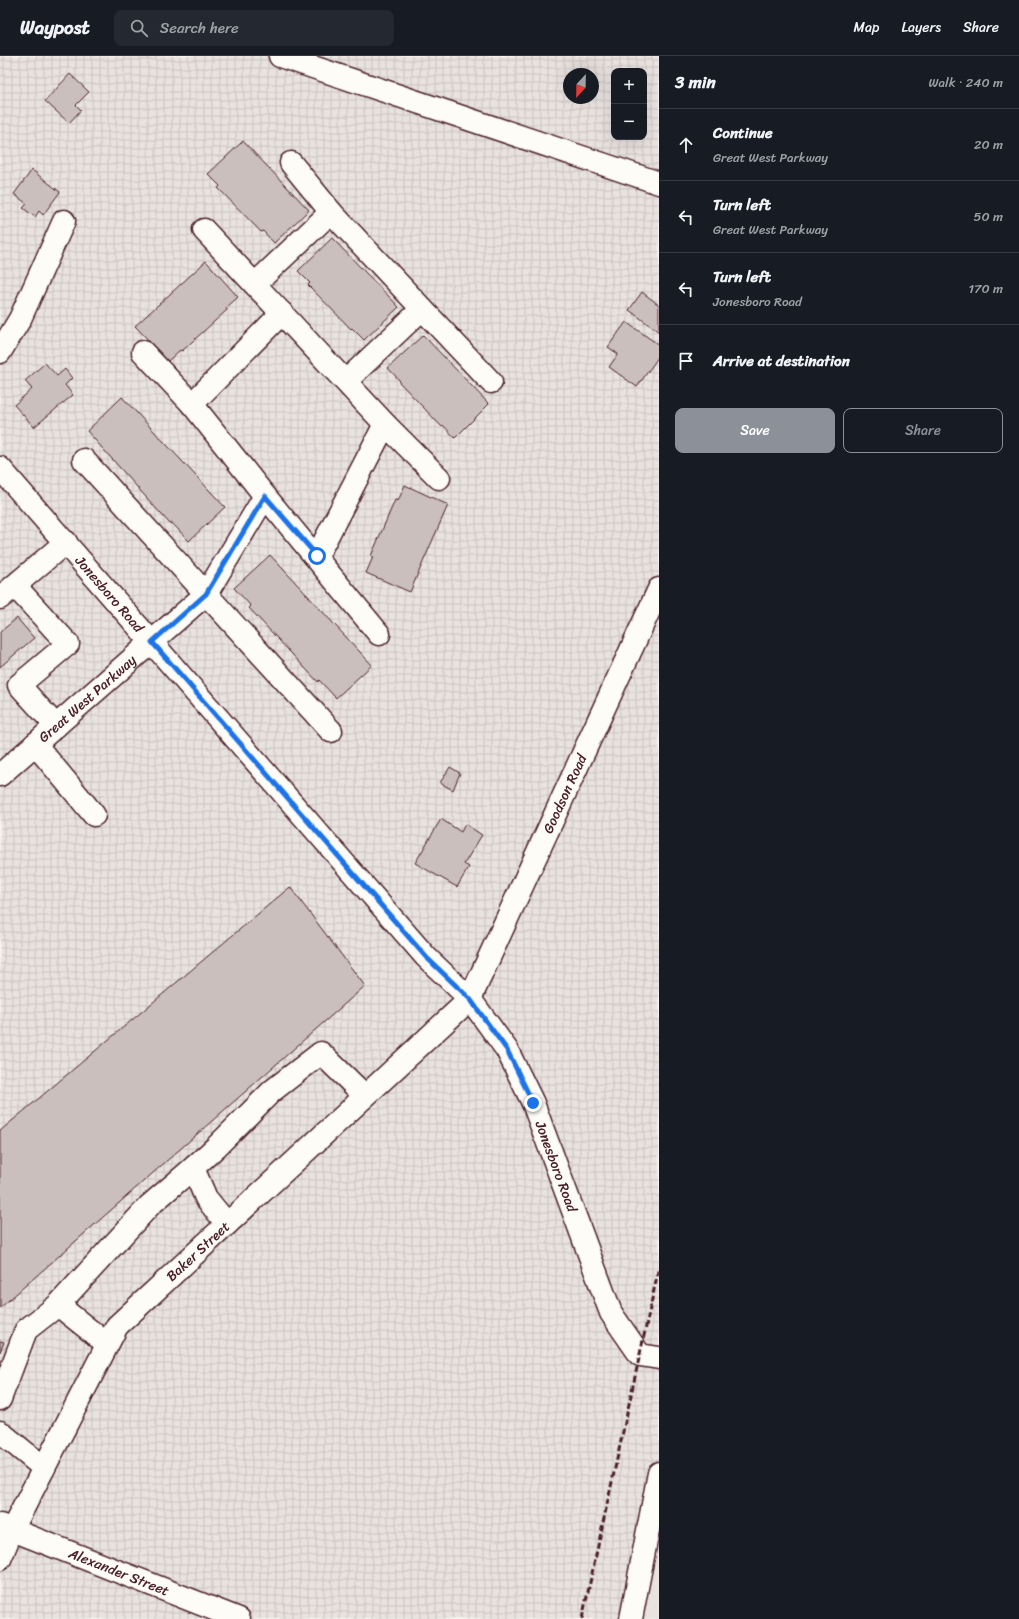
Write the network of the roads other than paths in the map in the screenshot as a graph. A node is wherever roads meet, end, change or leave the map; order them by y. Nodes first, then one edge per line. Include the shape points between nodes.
1 (280, 56) edge
2 (291, 163) dead end
3 (659, 183) edge
4 (332, 212) junction
5 (64, 221) dead end
6 (204, 230) dead end
7 (255, 284) junction
8 (422, 309) junction
9 (282, 313) junction
10 (0, 352) edge
11 (143, 352) dead end
12 (346, 381) junction
13 (491, 382) dead end
14 (192, 404) junction
15 (385, 424) junction
16 (84, 460) dead end
17 (0, 468) edge
18 (439, 478) dead end
19 (265, 496) junction
20 (66, 542) junction
21 (317, 556) junction
22 (659, 589) edge
23 (8, 592) edge
24 (206, 594) junction
25 (379, 634) dead end
26 (152, 642) junction
27 (56, 726) junction
28 (331, 731) dead end
29 (35, 744) junction
30 (0, 775) edge
31 (94, 815) dead end
32 (470, 999) junction
33 (365, 1096) junction
34 (193, 1168) junction
35 (227, 1224) junction
36 (58, 1305) junction
37 (108, 1344) junction
38 (659, 1358) edge
39 (0, 1399) edge
40 (0, 1432) edge
41 (44, 1468) junction
42 (659, 1473) edge
43 (6, 1528) edge
44 (0, 1559) edge
45 (238, 1619) edge
46 (631, 1619) edge

1 - 3 street
2 - 4 street
4 - 7 street
4 - 8 street
5 - 10 street via 20,319
6 - 7 street
7 - 9 street
8 - 12 street
8 - 13 street
9 - 12 street
9 - 14 street
11 - 14 street
12 - 15 street
14 - 19 street
15 - 18 street
15 - 21 street
16 - 24 street
17 - 20 street, Jonesboro Road
19 - 21 street
19 - 24 street, Great West Parkway
20 - 23 street
20 - 26 street, Jonesboro Road
21 - 25 street
22 - 32 street, Goodson Road
23 - 27 street via 68,644 19,685
24 - 26 street, Great West Parkway
24 - 28 street
26 - 27 street, Great West Parkway
26 - 32 street, Jonesboro Road via 426,957
27 - 29 street, Great West Parkway
29 - 30 street, Great West Parkway
29 - 31 street
32 - 33 street, Baker Street
32 - 38 street, Jonesboro Road via 507,1050 533,1103 611,1313 640,1355
33 - 34 street via 321,1053 272,1091
33 - 35 street, Baker Street
34 - 35 street via 206,1198
34 - 36 street via 150,1205
35 - 37 street, Baker Street via 116,1326
36 - 37 street
36 - 39 street via 26,1330
37 - 41 street, Baker Street
40 - 41 street
41 - 43 street, Baker Street
42 - 46 street
43 - 44 street, Baker Street
43 - 45 street, Alexander Street

